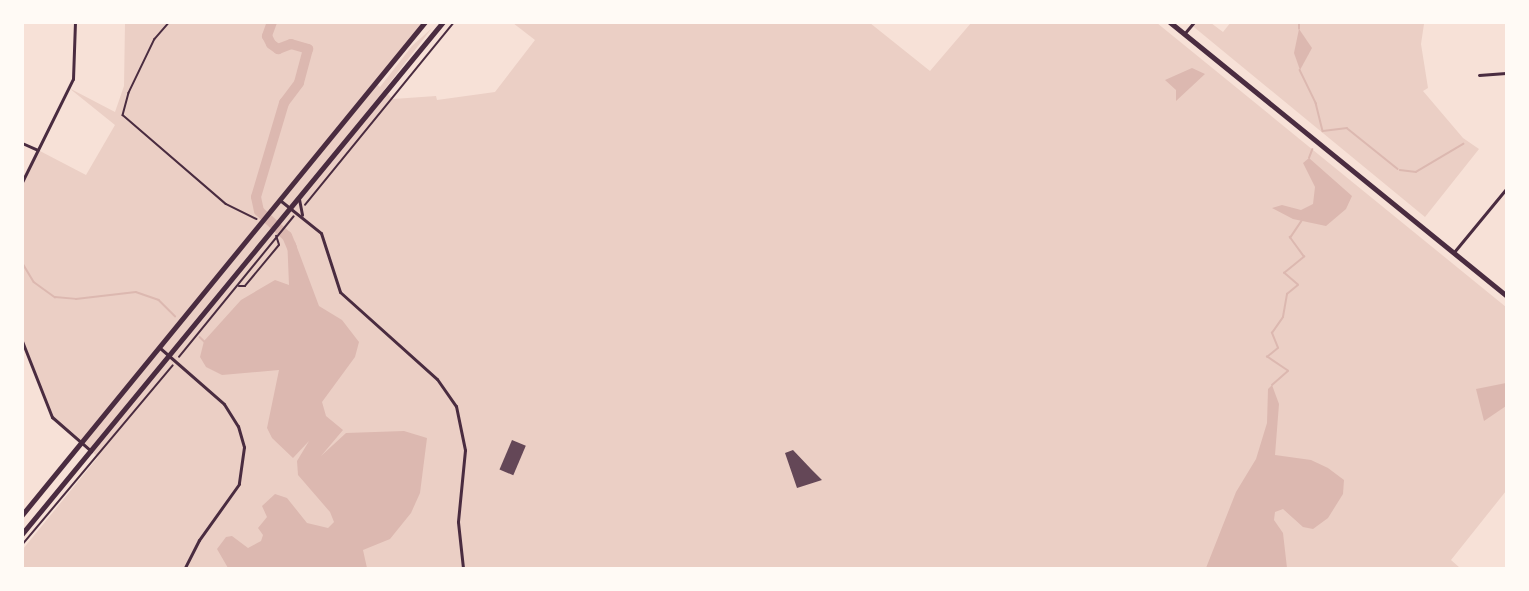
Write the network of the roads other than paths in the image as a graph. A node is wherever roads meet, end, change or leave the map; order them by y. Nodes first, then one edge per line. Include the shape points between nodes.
1 (75, 22) edge
2 (425, 22) edge
3 (443, 22) edge
4 (1170, 22) edge
5 (1194, 22) edge
6 (1184, 34) junction
7 (1506, 73) edge
8 (1479, 75) dead end
9 (22, 142) edge
10 (38, 150) junction
11 (22, 182) edge
12 (1506, 189) edge
13 (299, 199) junction
14 (281, 201) junction
15 (291, 210) junction
16 (302, 215) junction
17 (1454, 252) junction
18 (1506, 295) edge
19 (22, 341) edge
20 (160, 348) junction
21 (170, 356) junction
22 (82, 443) junction
23 (91, 451) junction
24 (22, 514) edge
25 (22, 534) edge
26 (185, 568) edge
27 (463, 568) edge

1 - 10 street via 73,79
2 - 14 main road
3 - 13 main road
4 - 6 main road
5 - 6 street
6 - 17 main road
7 - 8 street
9 - 10 street
10 - 11 street
12 - 17 street
13 - 15 main road
13 - 16 street
14 - 15 street
14 - 20 main road
15 - 16 street
15 - 21 main road
16 - 27 street via 323,238 340,292 436,379 456,406 465,450 458,522
17 - 18 main road
19 - 22 street via 51,414
20 - 21 street
20 - 22 main road
21 - 23 main road
21 - 26 street via 228,409 241,434 244,454 234,494 204,533
22 - 23 street
22 - 24 main road
23 - 25 main road

